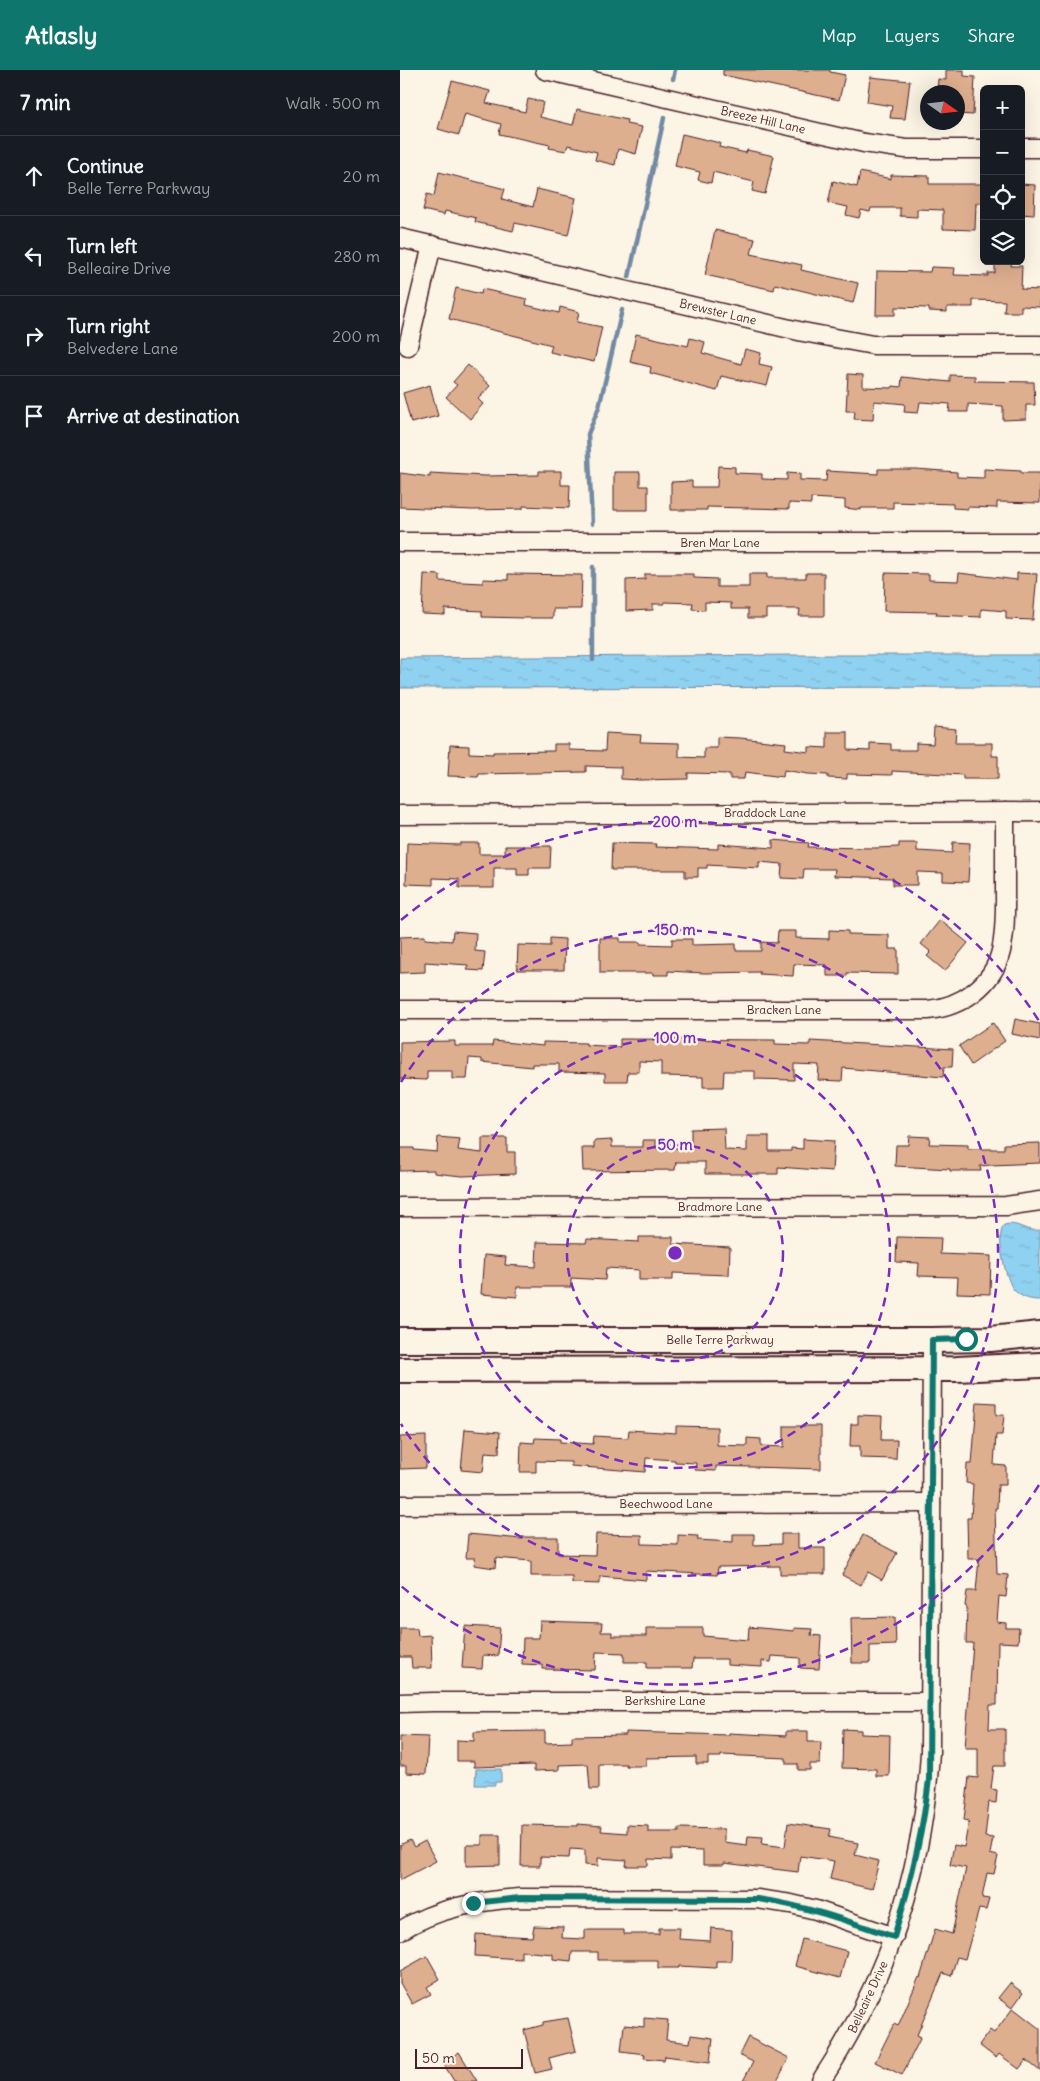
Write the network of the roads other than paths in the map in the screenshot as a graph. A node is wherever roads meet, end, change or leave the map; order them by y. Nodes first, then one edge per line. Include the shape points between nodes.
1 (545, 70) edge
2 (980, 148) edge
3 (1025, 148) edge
4 (1040, 148) edge
5 (400, 238) edge
6 (432, 245) junction
7 (1040, 345) edge
8 (408, 346) dead end
9 (400, 542) edge
10 (1040, 542) edge
11 (1005, 812) junction
12 (1040, 812) edge
13 (400, 815) edge
14 (400, 1010) edge
15 (1040, 1201) edge
16 (400, 1207) edge
17 (1040, 1334) edge
18 (400, 1340) edge
19 (932, 1340) junction
20 (1040, 1365) edge
21 (932, 1369) junction
22 (400, 1370) edge
23 (931, 1504) junction
24 (400, 1505) edge
25 (931, 1702) junction
26 (400, 1704) edge
27 (400, 1931) edge
28 (894, 1937) junction
29 (822, 2081) edge

1 - 2 street, Breeze Hill Lane via 864,143 906,148
3 - 4 street
5 - 6 street, Brewster Lane
6 - 7 street, Brewster Lane via 858,343 887,346
6 - 8 street
9 - 10 street, Bren Mar Lane
11 - 12 street, Braddock Lane
11 - 13 street, Braddock Lane
11 - 14 street, Bracken Lane via 1005,920 1001,952 982,984 972,994 949,1006 928,1010
15 - 16 street, Bradmore Lane via 996,1206
17 - 19 main road, Belle Terre Parkway
18 - 19 main road, Belle Terre Parkway
19 - 21 street, Belleaire Drive
20 - 21 main road
21 - 22 main road
21 - 23 street, Belleaire Drive
23 - 24 street, Beechwood Lane
23 - 25 street, Belleaire Drive
25 - 26 street, Berkshire Lane
25 - 28 street, Belleaire Drive via 929,1779 922,1830 914,1871
27 - 28 street via 452,1908 496,1900 706,1898 758,1899 791,1904
28 - 29 street, Belleaire Drive via 858,2020

